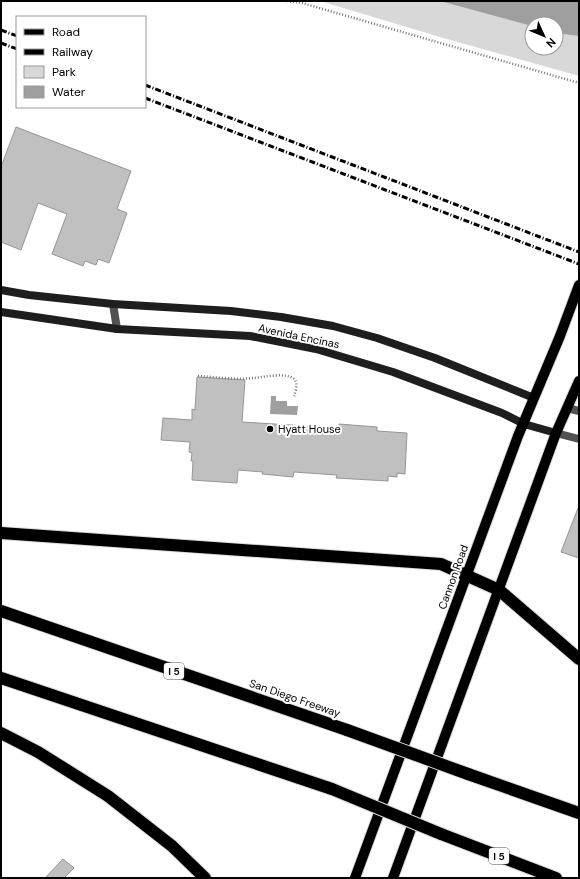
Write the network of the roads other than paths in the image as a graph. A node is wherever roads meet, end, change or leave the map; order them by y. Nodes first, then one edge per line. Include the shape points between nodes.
1 (579, 285) edge
2 (1, 290) edge
3 (113, 304) junction
4 (1, 312) edge
5 (117, 329) junction
6 (579, 381) edge
7 (534, 398) junction
8 (567, 408) junction
9 (579, 411) edge
10 (524, 424) junction
11 (556, 433) junction
12 (579, 439) edge
13 (1, 532) edge
14 (467, 576) junction
15 (499, 590) junction
16 (1, 611) edge
17 (579, 659) edge
18 (1, 678) edge
19 (1, 733) edge
20 (579, 813) edge
21 (205, 878) edge
22 (355, 878) edge
23 (393, 878) edge
24 (556, 878) edge

1 - 7 main road, Cannon Road
2 - 3 street, Avenida Encinas
3 - 5 street
3 - 7 street, Avenida Encinas via 231,311 333,326 435,358
4 - 5 street, Avenida Encinas
5 - 10 street, Avenida Encinas via 250,336 316,349 393,372 502,413
6 - 8 main road
7 - 10 main road, Cannon Road
8 - 9 street
8 - 11 main road
10 - 11 street, Avenida Encinas
10 - 14 main road, Cannon Road
11 - 12 street, Avenida Encinas
11 - 15 main road
13 - 14 highway via 441,564
14 - 15 highway
14 - 22 main road, Cannon Road
15 - 17 highway
15 - 23 main road
16 - 20 highway, San Diego Freeway / I 5, bridge
18 - 24 highway, I 5, bridge via 332,789
19 - 21 highway via 38,752 108,796 172,846

